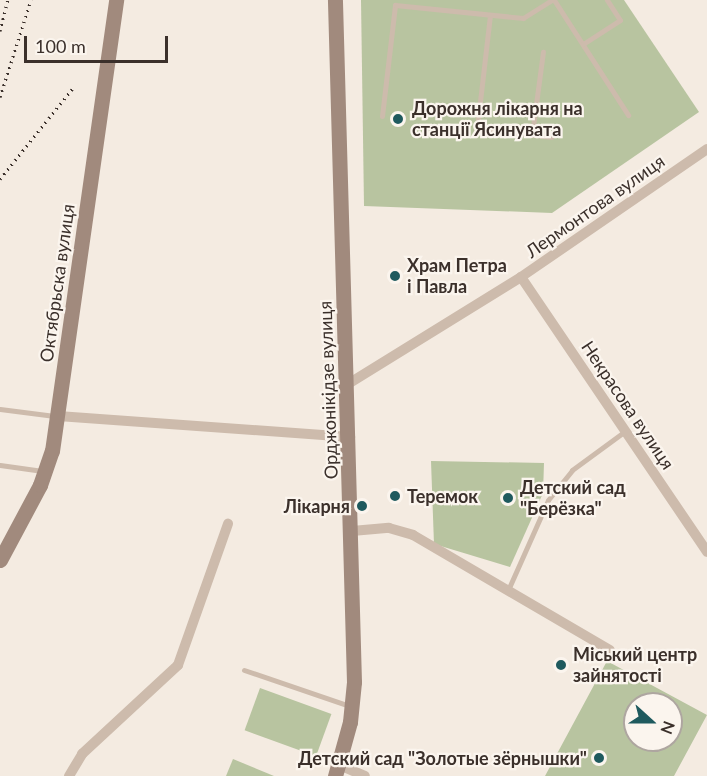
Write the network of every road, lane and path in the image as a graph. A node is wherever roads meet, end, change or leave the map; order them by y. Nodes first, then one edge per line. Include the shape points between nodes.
1 (116, 0) edge
2 (335, 0) edge
3 (553, 0) edge
4 (607, 0) edge
5 (490, 15) junction
6 (583, 44) junction
7 (543, 52) dead end
8 (382, 116) dead end
9 (628, 116) dead end
10 (532, 134) junction
11 (551, 137) dead end
12 (707, 149) edge
13 (521, 277) junction
14 (348, 384) junction
15 (0, 409) edge
16 (58, 416) junction
17 (625, 431) junction
18 (350, 437) junction
19 (0, 465) edge
20 (45, 472) junction
21 (228, 524) dead end
22 (352, 531) junction
23 (707, 552) edge
24 (0, 561) edge
25 (508, 590) junction
26 (610, 650) dead end
27 (244, 670) dead end
28 (352, 707) junction
29 (337, 771) edge
30 (69, 776) edge
31 (365, 776) edge

1 - 16 main road, Октябрьска вулиця
2 - 14 main road, Орджонікідзе вулиця
3 - 5 lane via 523,18
3 - 6 lane
4 - 6 lane via 620,20
5 - 8 lane via 394,5
5 - 10 lane via 477,128
6 - 9 lane
7 - 10 lane
10 - 11 lane
12 - 13 street, Лермонтова вулиця
13 - 14 street, Лермонтова вулиця
13 - 17 street, Некрасова вулиця
14 - 18 main road, Орджонікідзе вулиця
15 - 16 lane
16 - 18 street
16 - 20 main road, Октябрьска вулиця
17 - 23 street, Некрасова вулиця
17 - 25 lane via 572,470 552,494 537,518
18 - 22 main road, Орджонікідзе вулиця
19 - 20 lane
20 - 24 main road, Октябрьска вулиця
21 - 30 street via 178,665 82,754
22 - 25 street via 402,530
22 - 28 main road, Орджонікідзе вулиця
25 - 26 street
27 - 28 lane
28 - 29 main road, Орджонікідзе вулиця
29 - 31 street

